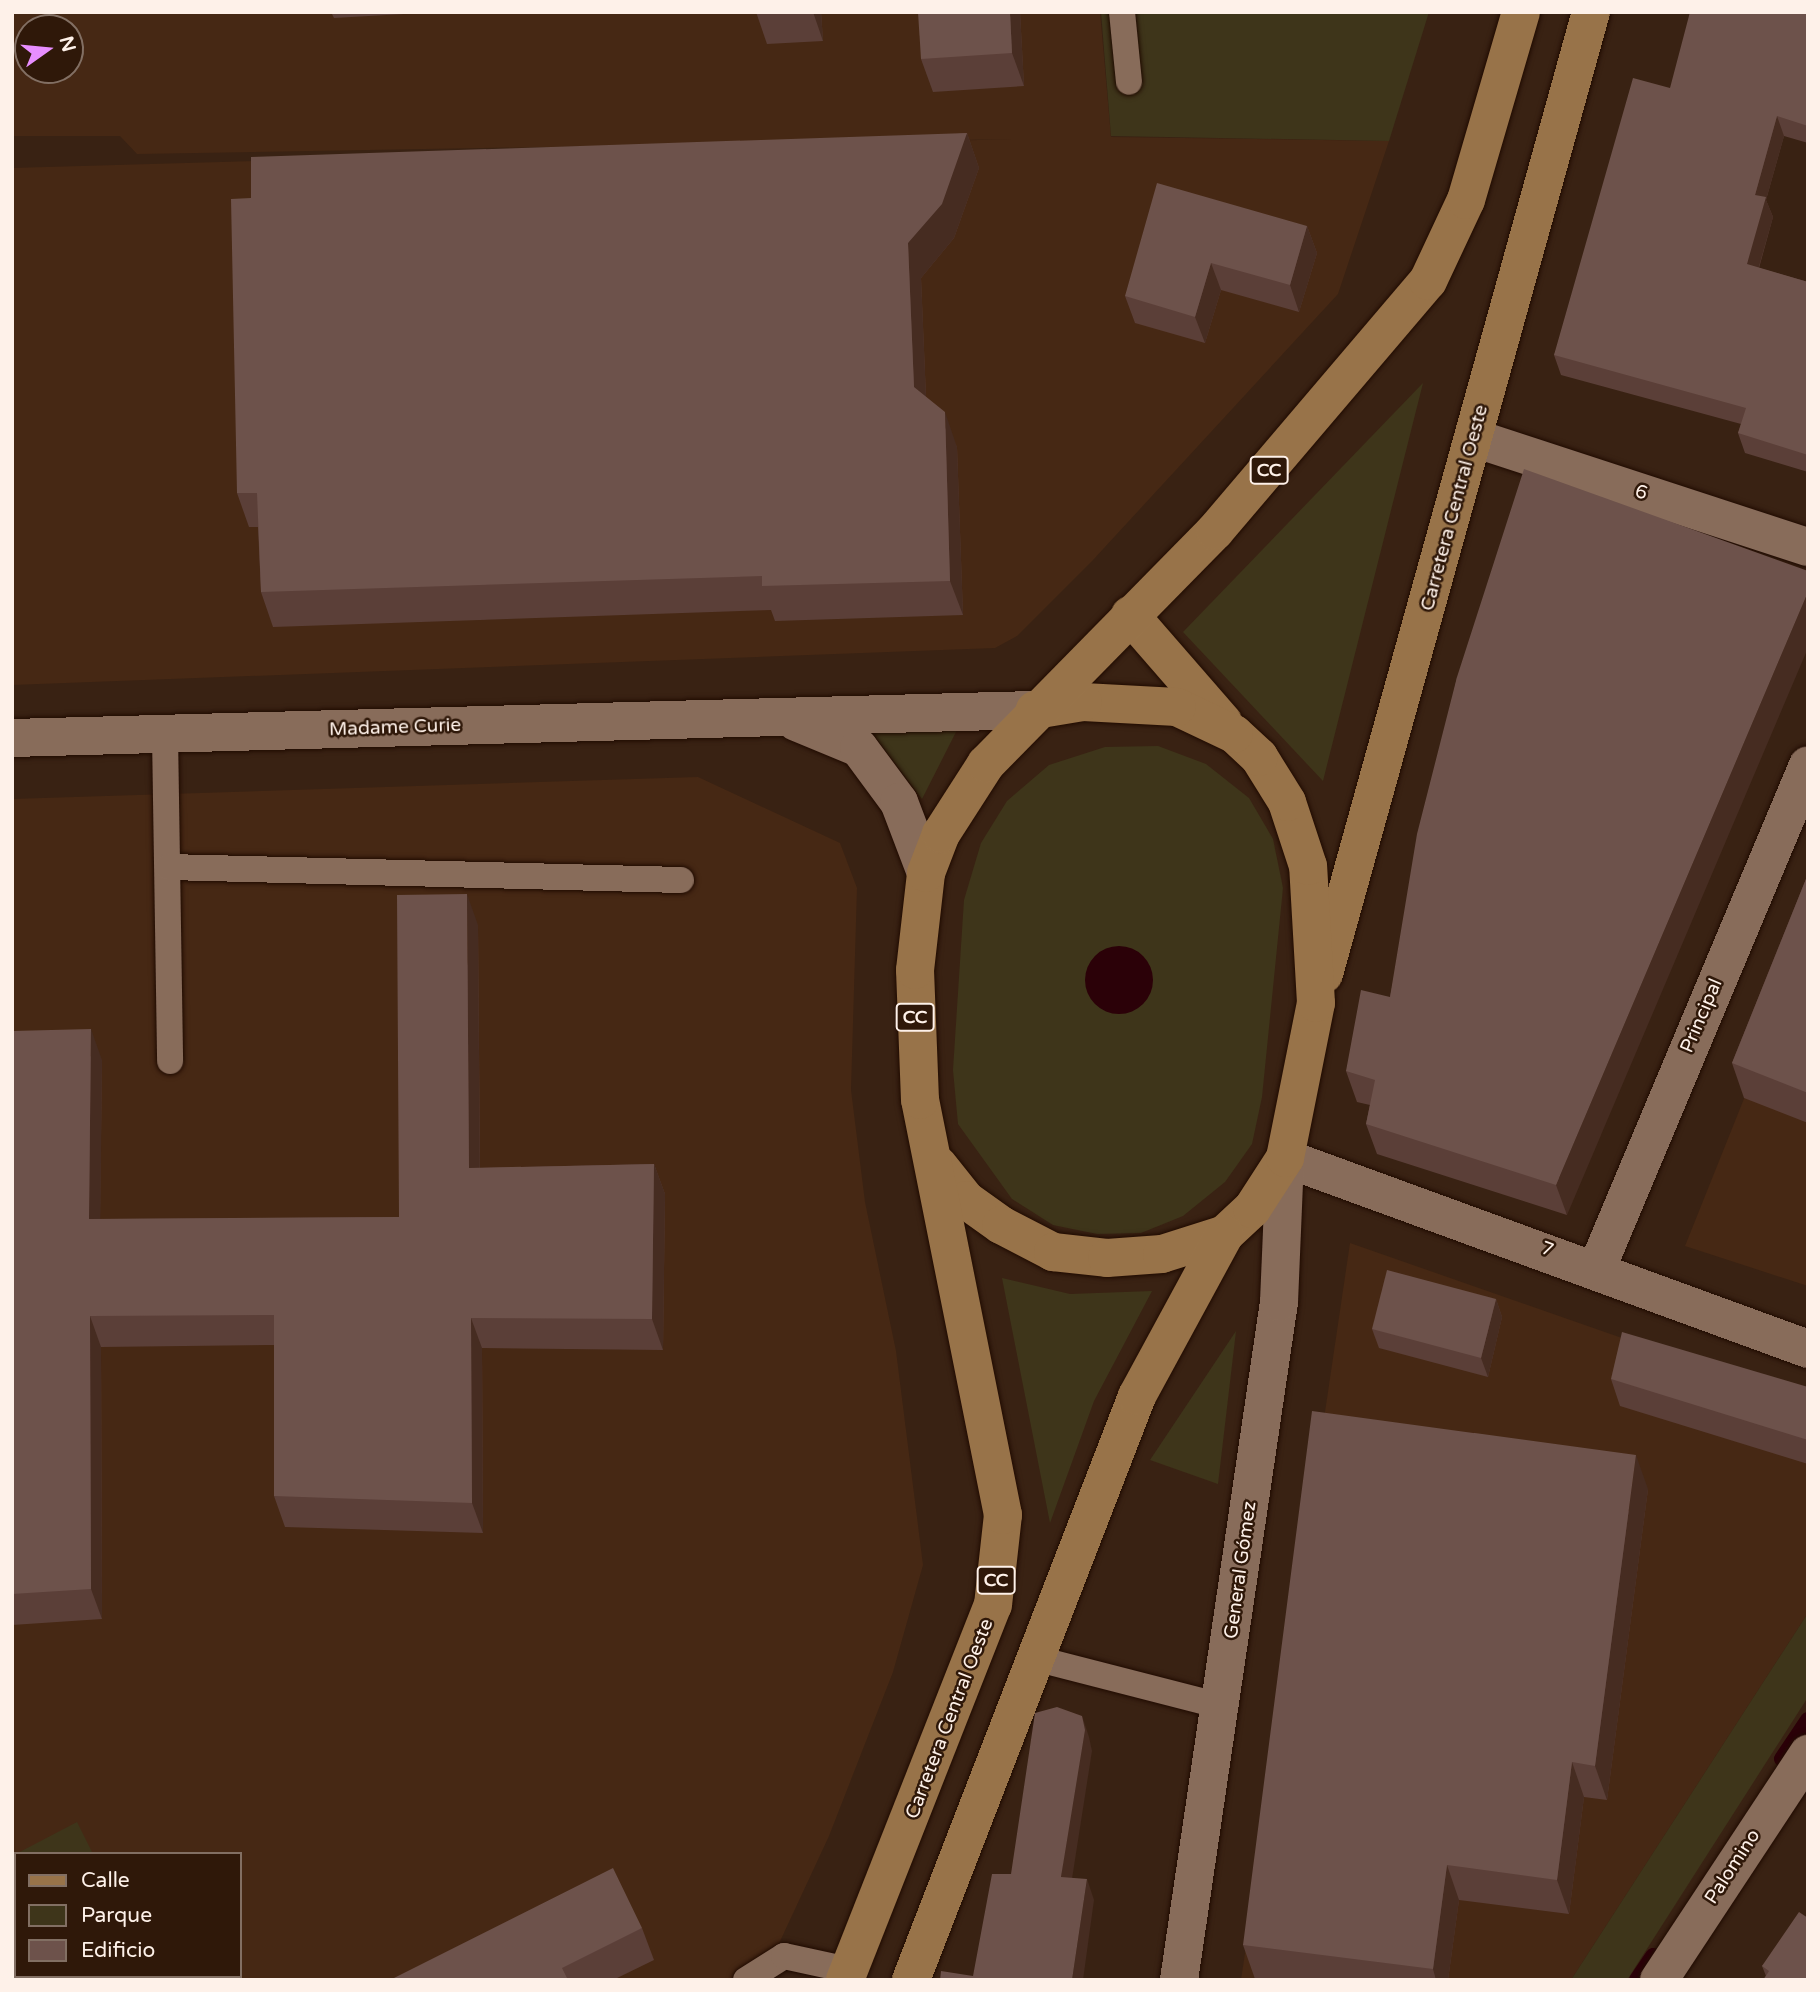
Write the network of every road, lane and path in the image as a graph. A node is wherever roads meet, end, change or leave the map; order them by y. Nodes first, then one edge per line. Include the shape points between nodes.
1 (1122, 12) edge
2 (1521, 12) edge
3 (1591, 12) edge
4 (1129, 82) dead end
5 (1474, 438) junction
6 (1808, 547) edge
7 (1130, 615) junction
8 (1035, 710) junction
9 (778, 716) junction
10 (1234, 734) junction
11 (165, 735) junction
12 (12, 738) edge
13 (1808, 765) edge
14 (168, 867) junction
15 (926, 873) junction
16 (681, 880) dead end
17 (1316, 1003) junction
18 (170, 1061) dead end
19 (1285, 1158) junction
20 (934, 1159) junction
21 (1225, 1234) junction
22 (1597, 1268) junction
23 (1808, 1349) edge
24 (1038, 1659) junction
25 (1221, 1706) junction
26 (1808, 1754) edge
27 (847, 1975) edge
28 (746, 1980) edge
29 (911, 1980) edge
30 (1180, 1980) edge
31 (1658, 1980) edge

1 - 4 lane
2 - 7 main road, CC via 1466,200 1428,281 1215,531
3 - 5 main road, Carretera Central Oeste / CC
5 - 6 main road, 6
5 - 17 main road, Carretera Central Oeste / CC
7 - 8 main road, CC
7 - 10 main road
8 - 9 main road, Madame Curie
8 - 10 main road, CC via 1083,702 1177,707
8 - 15 main road, CC via 986,764 941,834
9 - 11 main road, Madame Curie
9 - 15 main road, Madame Curie via 859,748 899,802
10 - 17 main road, CC via 1259,757 1287,802 1308,866
11 - 12 main road, Madame Curie
11 - 14 lane
13 - 22 main road, Principal
14 - 16 lane
14 - 18 lane
15 - 20 main road, CC via 914,1045
17 - 19 main road, CC
19 - 21 main road, CC via 1252,1209
19 - 22 main road, 7
19 - 25 main road, General Gómez via 1279,1302
20 - 21 main road, CC via 966,1200 1053,1252 1107,1258 1163,1254
20 - 27 main road, Carretera Central Oeste / CC via 994,1458 1003,1515 999,1564 988,1618
21 - 24 main road, CC via 1137,1396
22 - 23 main road, 7
24 - 25 lane
24 - 29 main road, CC
25 - 30 main road, General Gómez
26 - 31 main road, Palomino
27 - 28 lane via 784,1956

